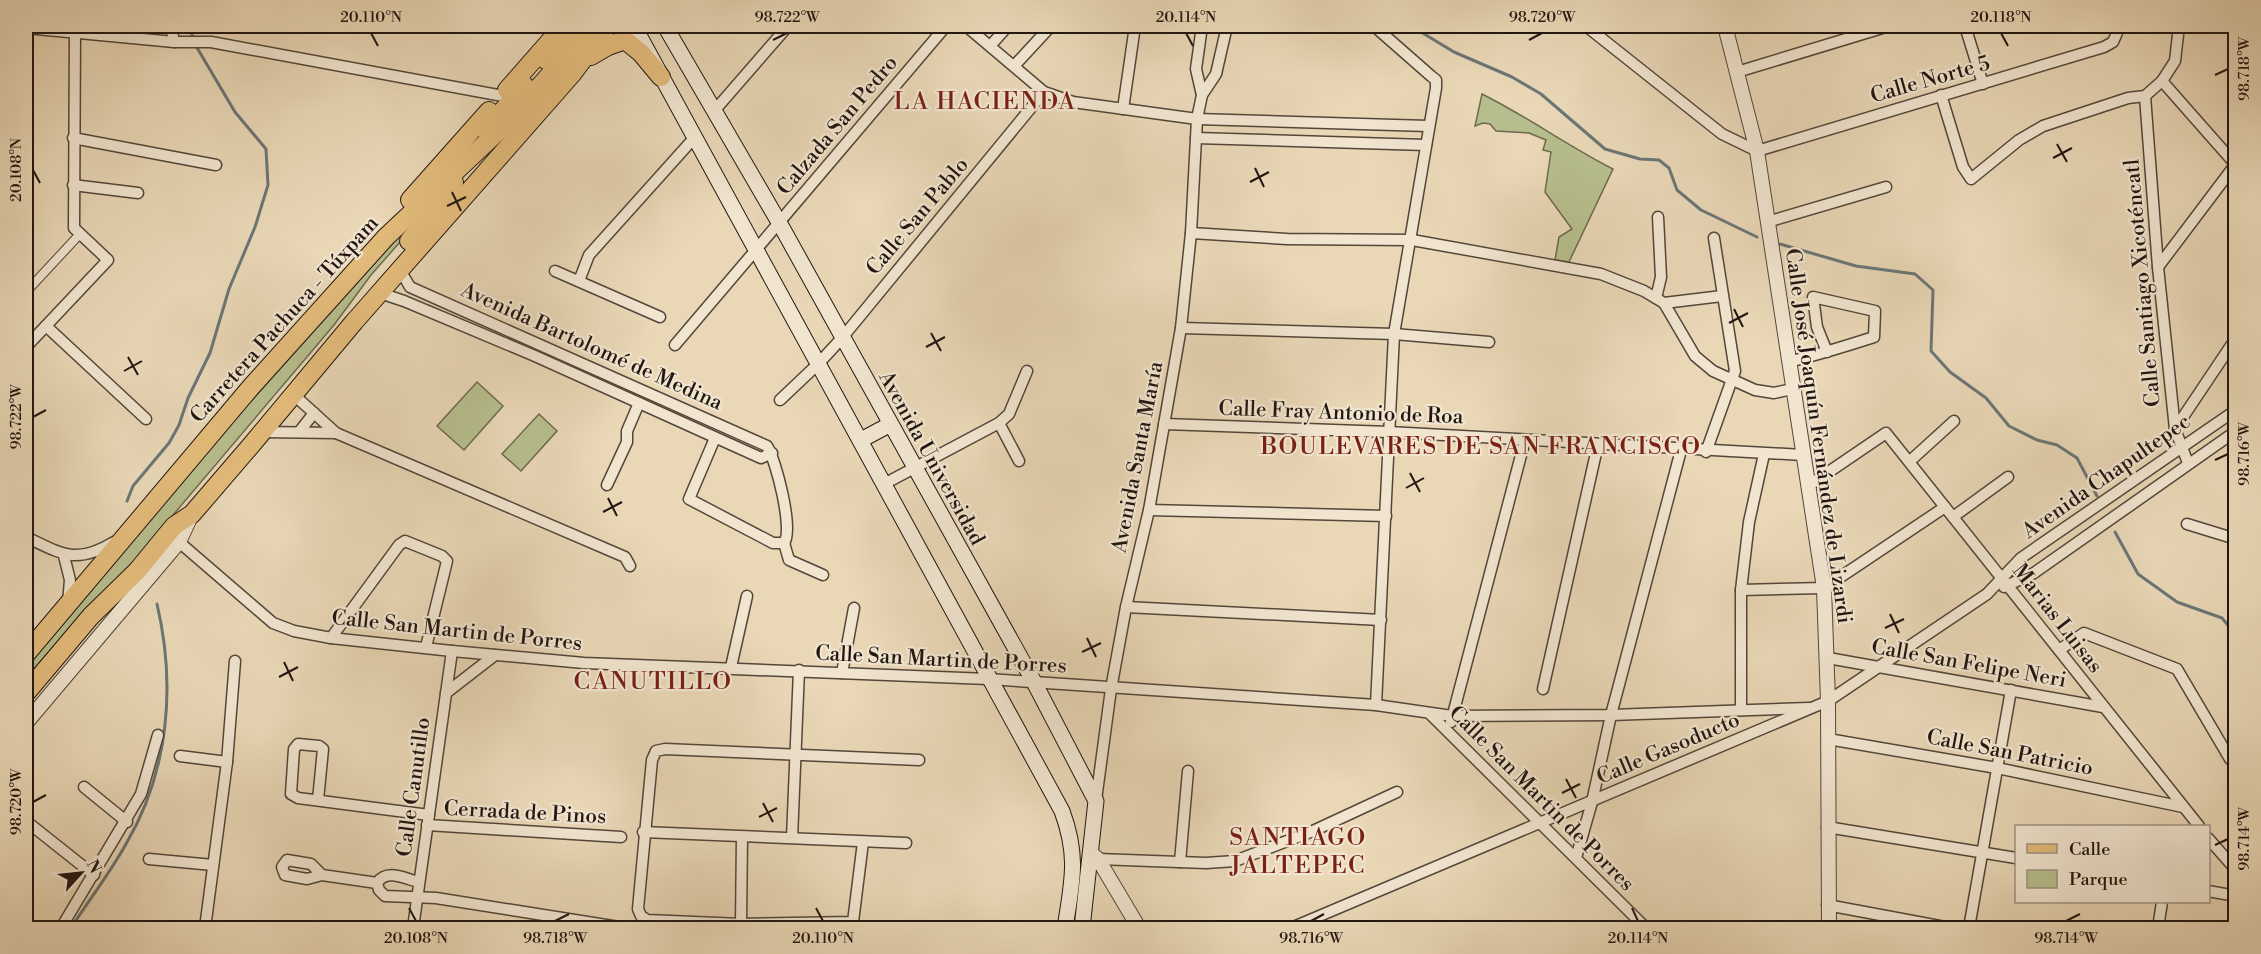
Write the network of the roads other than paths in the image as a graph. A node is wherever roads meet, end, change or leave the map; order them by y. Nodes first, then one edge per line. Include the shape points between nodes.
1 (171, 26) edge
2 (563, 26) edge
3 (572, 26) edge
4 (589, 26) edge
5 (608, 26) edge
6 (636, 26) edge
7 (665, 26) edge
8 (788, 26) edge
9 (946, 26) edge
10 (966, 26) edge
11 (1008, 26) edge
12 (1051, 26) edge
13 (1135, 26) edge
14 (1202, 26) edge
15 (1227, 26) edge
16 (1374, 26) edge
17 (1586, 26) edge
18 (1725, 26) edge
19 (1889, 26) edge
20 (1965, 26) edge
21 (2120, 26) edge
22 (2180, 26) edge
23 (26, 28) edge
24 (75, 29) edge
25 (178, 42) junction
26 (990, 46) junction
27 (582, 62) junction
28 (1014, 66) junction
29 (1737, 72) junction
30 (661, 77) junction
31 (2162, 81) junction
32 (1983, 84) junction
33 (1044, 92) junction
34 (1202, 95) junction
35 (1941, 95) junction
36 (502, 96) junction
37 (2145, 96) junction
38 (1123, 109) junction
39 (715, 110) junction
40 (1197, 119) junction
41 (1428, 126) junction
42 (695, 136) junction
43 (74, 138) junction
44 (1196, 138) junction
45 (1426, 145) junction
46 (1757, 151) junction
47 (468, 160) junction
48 (216, 165) dead end
49 (2235, 165) edge
50 (73, 185) junction
51 (1886, 187) dead end
52 (138, 194) dead end
53 (1658, 217) dead end
54 (1767, 222) junction
55 (780, 224) junction
56 (77, 232) junction
57 (1191, 233) junction
58 (386, 237) junction
59 (1714, 238) dead end
60 (1412, 240) junction
61 (758, 249) junction
62 (2158, 267) junction
63 (400, 270) junction
64 (555, 271) dead end
65 (579, 281) junction
66 (26, 292) edge
67 (380, 293) junction
68 (1722, 296) junction
69 (1660, 301) junction
70 (660, 317) dead end
71 (354, 322) junction
72 (46, 326) junction
73 (1181, 328) junction
74 (1394, 334) junction
75 (842, 338) junction
76 (2235, 338) edge
77 (1489, 342) dead end
78 (540, 343) junction
79 (675, 345) dead end
80 (26, 347) edge
81 (1827, 352) junction
82 (535, 356) junction
83 (1788, 362) junction
84 (819, 363) junction
85 (1027, 371) dead end
86 (1733, 382) junction
87 (1792, 389) junction
88 (294, 395) junction
89 (780, 400) dead end
90 (639, 403) junction
91 (2235, 410) edge
92 (314, 413) junction
93 (146, 419) dead end
94 (1954, 421) dead end
95 (999, 423) junction
96 (1164, 424) junction
97 (889, 425) junction
98 (2175, 429) junction
99 (2235, 431) edge
100 (263, 432) junction
101 (299, 432) junction
102 (1389, 432) junction
103 (336, 433) junction
104 (715, 438) junction
105 (861, 440) junction
106 (1525, 441) junction
107 (1598, 444) junction
108 (2181, 448) junction
109 (1681, 450) junction
110 (1706, 452) junction
111 (772, 453) junction
112 (1764, 454) junction
113 (1803, 455) junction
114 (1019, 461) dead end
115 (1910, 461) junction
116 (2188, 464) junction
117 (913, 468) junction
118 (2008, 477) dead end
119 (884, 484) junction
120 (607, 485) dead end
121 (1808, 486) junction
122 (1946, 507) junction
123 (1149, 510) junction
124 (192, 514) junction
125 (1386, 516) junction
126 (1953, 517) junction
127 (2187, 524) dead end
128 (26, 537) edge
129 (122, 537) junction
130 (2235, 539) edge
131 (178, 542) junction
132 (784, 543) junction
133 (64, 556) junction
134 (630, 567) dead end
135 (823, 575) dead end
136 (2006, 581) junction
137 (1824, 588) junction
138 (1741, 590) junction
139 (747, 596) dead end
140 (68, 605) junction
141 (1126, 607) junction
142 (854, 608) dead end
143 (1381, 620) junction
144 (331, 638) junction
145 (426, 647) junction
146 (2059, 650) junction
147 (452, 651) junction
148 (26, 654) edge
149 (495, 655) junction
150 (1828, 658) junction
151 (235, 661) dead end
152 (1881, 666) junction
153 (731, 667) junction
154 (800, 670) junction
155 (842, 673) junction
156 (988, 679) junction
157 (1034, 682) junction
158 (29, 689) edge
159 (1111, 689) junction
160 (1543, 689) dead end
161 (2011, 690) junction
162 (446, 693) junction
163 (1828, 701) junction
164 (1376, 705) junction
165 (2103, 707) junction
166 (1809, 708) junction
167 (1741, 710) junction
168 (1431, 715) junction
169 (1611, 715) junction
170 (1452, 716) junction
171 (26, 723) edge
172 (1448, 731) junction
173 (158, 735) dead end
174 (1828, 739) junction
175 (797, 754) junction
176 (180, 756) dead end
177 (919, 760) dead end
178 (227, 762) junction
179 (2235, 764) edge
180 (1997, 768) junction
181 (1188, 771) dead end
182 (84, 787) dead end
183 (1397, 792) dead end
184 (318, 800) junction
185 (1096, 801) junction
186 (1592, 802) junction
187 (2183, 807) junction
188 (428, 820) junction
189 (26, 821) edge
190 (127, 822) junction
191 (1539, 822) junction
192 (2198, 825) edge
193 (1827, 827) junction
194 (643, 832) junction
195 (621, 837) dead end
196 (742, 837) junction
197 (792, 838) junction
198 (2210, 840) edge
199 (863, 842) junction
200 (906, 843) dead end
201 (1982, 851) junction
202 (1095, 856) junction
203 (1576, 858) junction
204 (2015, 858) edge
205 (149, 859) dead end
206 (1180, 862) junction
207 (213, 865) junction
208 (2235, 870) edge
209 (94, 874) junction
210 (322, 875) dead end
211 (419, 882) junction
212 (377, 883) junction
213 (2210, 891) edge
214 (2235, 896) edge
215 (417, 897) junction
216 (2162, 903) edge
217 (1827, 905) junction
218 (741, 924) junction
219 (61, 928) edge
220 (205, 928) edge
221 (413, 928) edge
222 (625, 928) edge
223 (1065, 928) edge
224 (1082, 928) edge
225 (1139, 928) edge
226 (1291, 928) edge
227 (1646, 928) edge
228 (1829, 928) edge
229 (1950, 928) edge
230 (1969, 928) edge
231 (2158, 928) edge

1 - 25 street
2 - 36 main road
3 - 47 main road via 501,111
4 - 47 main road, Carretera Pachuca - Túxpam via 536,91
5 - 27 main road
6 - 30 main road
7 - 39 main road, Avenida Universidad
8 - 39 street
9 - 55 street, Calzada San Pedro
10 - 26 street
11 - 26 street
12 - 28 street
13 - 38 street
14 - 34 street via 1196,69
15 - 34 street via 1216,74
16 - 41 street via 1436,80
17 - 46 street via 1722,134
18 - 29 street, Calle José Joaquín Fernández de Lizardi
19 - 29 street
20 - 32 street
21 - 32 street, Calle Norte 5 via 2113,42 2104,47
22 - 31 street via 2175,61
23 - 24 street
24 - 25 street
24 - 43 street
25 - 36 street via 211,42
26 - 28 street
27 - 30 main road via 625,40
27 - 63 main road
28 - 33 street
29 - 46 street, Calle José Joaquín Fernández de Lizardi
30 - 42 main road
31 - 37 street
31 - 49 street
32 - 35 street, Calle Norte 5
33 - 38 street via 1073,102
33 - 75 street, Calle San Pablo
34 - 40 street, Avenida Santa María
35 - 37 street via 1963,167 1971,178 2043,126
35 - 46 street, Calle Norte 5
36 - 58 main road via 401,211
37 - 62 street, Calle Santiago Xicoténcatl
38 - 40 street
39 - 55 main road, Avenida Universidad
40 - 41 street
40 - 44 street, Avenida Santa María
41 - 45 street
42 - 61 main road
42 - 65 street via 589,255
43 - 48 street
43 - 50 street
44 - 45 street
44 - 57 street, Avenida Santa María
45 - 60 street
46 - 54 street, Calle José Joaquín Fernández de Lizardi
47 - 58 main road, Carretera Pachuca - Túxpam
47 - 71 main road via 435,211 381,274
49 - 62 street
50 - 52 street
50 - 56 street
51 - 54 street
53 - 69 street
54 - 83 street, Calle José Joaquín Fernández de Lizardi
55 - 61 street, Calzada San Pedro
55 - 75 main road, Avenida Universidad
56 - 66 street
56 - 72 street via 108,260
57 - 60 street
57 - 73 street, Avenida Santa María
58 - 129 main road, Carretera Pachuca - Túxpam
59 - 68 street
60 - 69 street via 1601,274
60 - 74 street
61 - 79 street, Calzada San Pedro
61 - 84 main road
62 - 98 street, Calle Santiago Xicoténcatl
63 - 67 main road
63 - 78 street, Avenida Bartolomé de Medina via 410,286
64 - 65 street
65 - 70 street
67 - 71 main road
67 - 82 street, Avenida Bartolomé de Medina
68 - 69 street
68 - 86 street via 1735,371
69 - 86 street via 1695,356
71 - 88 main road
72 - 80 street
72 - 93 street
73 - 74 street
73 - 96 street, Avenida Santa María
74 - 77 street
74 - 102 street
75 - 84 street, Calle San Pablo
75 - 97 main road, Avenida Universidad
76 - 98 street
78 - 82 street
78 - 111 street, Avenida Bartolomé de Medina via 767,446
81 - 81 street via 1874,337 1875,311 1814,297 1817,327
81 - 83 street
82 - 90 street, Avenida Bartolomé de Medina
83 - 87 street, Calle José Joaquín Fernández de Lizardi
84 - 89 street, Calle San Pablo
84 - 105 main road
85 - 95 street via 1009,414
86 - 87 street via 1774,393
86 - 110 street
87 - 113 street, Calle José Joaquín Fernández de Lizardi
88 - 92 street
88 - 100 main road
90 - 104 street, Avenida Bartolomé de Medina
90 - 120 street
91 - 108 street, Avenida Chapultepec
92 - 101 street
92 - 103 street
94 - 115 street
95 - 114 street
95 - 117 street
96 - 102 street, Calle Fray Antonio de Roa
96 - 123 street, Avenida Santa María
97 - 105 main road
97 - 117 main road, Avenida Universidad
98 - 108 street, Calle Santiago Xicoténcatl
99 - 116 street, Avenida Chapultepec
100 - 101 street
100 - 124 main road
101 - 103 street
102 - 106 street, Calle Fray Antonio de Roa
102 - 125 street
103 - 134 street via 625,557
104 - 111 street, Avenida Bartolomé de Medina via 761,458
104 - 132 street, Avenida Bartolomé de Medina via 689,499 773,543
105 - 119 main road
106 - 107 street, Calle Fray Antonio de Roa
106 - 170 street
107 - 109 street, Calle Fray Antonio de Roa
107 - 160 street
108 - 116 street, Calle Santiago Xicoténcatl
108 - 136 street, Avenida Chapultepec via 2021,558
109 - 110 street, Calle Fray Antonio de Roa
109 - 169 street
110 - 112 street, Calle Fray Antonio de Roa
111 - 132 street via 788,532
112 - 113 street, Calle Fray Antonio de Roa
112 - 138 street via 1749,522
113 - 121 street, Calle José Joaquín Fernández de Lizardi
115 - 121 street, Marias Luisas via 1887,433
115 - 122 street, Marias Luisas
116 - 136 street, Avenida Chapultepec via 2034,573
117 - 119 street
117 - 157 main road, Avenida Universidad
118 - 126 street
119 - 156 main road
121 - 137 street, Calle José Joaquín Fernández de Lizardi
122 - 126 street, Marias Luisas
122 - 137 street
123 - 125 street
123 - 141 street, Avenida Santa María
124 - 131 street
124 - 158 main road via 174,526
125 - 143 street
126 - 136 street, Marias Luisas
127 - 130 street
128 - 133 street
129 - 133 street via 92,552
129 - 140 main road, Carretera Pachuca - Túxpam
131 - 144 street, Calle San Martin de Porres via 273,623
131 - 171 street
132 - 135 street via 789,560
133 - 140 street via 70,580
136 - 146 street, Marias Luisas
136 - 152 street, Calle Gasoducto
137 - 138 street
137 - 150 street, Calle José Joaquín Fernández de Lizardi
138 - 167 street
139 - 153 street
140 - 148 main road, Carretera Pachuca - Túxpam
141 - 143 street
141 - 159 street, Avenida Santa María
142 - 155 street
143 - 164 street
144 - 145 street, Calle San Martin de Porres
144 - 145 street via 405,541 447,561
145 - 147 street, Calle San Martin de Porres
146 - 165 street, Marias Luisas
146 - 179 street via 2084,633 2177,669
147 - 149 street, Calle San Martin de Porres
147 - 162 street, Calle Canutillo
149 - 153 street, Calle San Martin de Porres via 585,663
149 - 162 street
150 - 152 street, Calle San Felipe Neri
150 - 163 street, Calle José Joaquín Fernández de Lizardi
151 - 178 street
152 - 161 street, Calle San Felipe Neri
152 - 163 street, Calle Gasoducto
153 - 154 street, Calle San Martin de Porres
154 - 155 street, Calle San Martin de Porres
154 - 175 street
155 - 156 street, Calle San Martin de Porres
156 - 157 street, Calle San Martin de Porres
156 - 223 main road via 1062,811 1072,837 1074,864
157 - 159 street, Calle San Martin de Porres
157 - 185 main road, Avenida Universidad
159 - 164 street, Calle San Martin de Porres
159 - 185 street, Avenida Santa María
161 - 165 street, Calle San Felipe Neri
161 - 180 street
162 - 188 street, Calle Canutillo
163 - 166 street, Calle Gasoducto
163 - 174 street, Calle José Joaquín Fernández de Lizardi
164 - 168 street, Calle San Martin de Porres
165 - 187 street, Marias Luisas
166 - 167 street
166 - 186 street, Calle Gasoducto
167 - 169 street
168 - 170 street
168 - 172 street, Calle San Martin de Porres
169 - 170 street
169 - 186 street
170 - 172 street
172 - 191 street, Calle San Martin de Porres
173 - 190 street via 141,794
174 - 180 street, Calle San Patricio
174 - 193 street, Calle José Joaquín Fernández de Lizardi
175 - 177 street
175 - 194 street via 656,751
175 - 197 street
176 - 178 street
178 - 207 street
180 - 187 street, Calle San Patricio
180 - 201 street
181 - 206 street
182 - 190 street
183 - 206 street via 1235,861
184 - 184 street, Cerrada de Pinos via 323,749 298,744 294,749 291,794
184 - 188 street, Cerrada de Pinos
185 - 202 main road
186 - 191 street, Calle Gasoducto
186 - 203 street
187 - 192 street, Marias Luisas
188 - 195 street, Cerrada de Pinos
188 - 211 street, Calle Canutillo
189 - 209 street
190 - 209 street
191 - 203 street, Calle San Martin de Porres
191 - 226 street, Calle Gasoducto
193 - 201 street
193 - 217 street, Calle José Joaquín Fernández de Lizardi
194 - 196 street
194 - 218 street via 638,909 641,916 647,920
196 - 197 street
196 - 218 street
197 - 199 street
198 - 208 street
199 - 200 street
199 - 218 street via 853,922
201 - 204 street
201 - 230 street
202 - 206 street
202 - 224 main road
202 - 225 street
203 - 227 street, Calle San Martin de Porres
205 - 207 street
207 - 220 street
209 - 219 street
210 - 212 street
211 - 212 street via 390,874
211 - 215 street, Calle Canutillo
212 - 215 street via 385,896
213 - 214 street
215 - 221 street, Calle Canutillo
215 - 222 street
216 - 231 street
217 - 228 street, Calle José Joaquín Fernández de Lizardi
217 - 229 street

